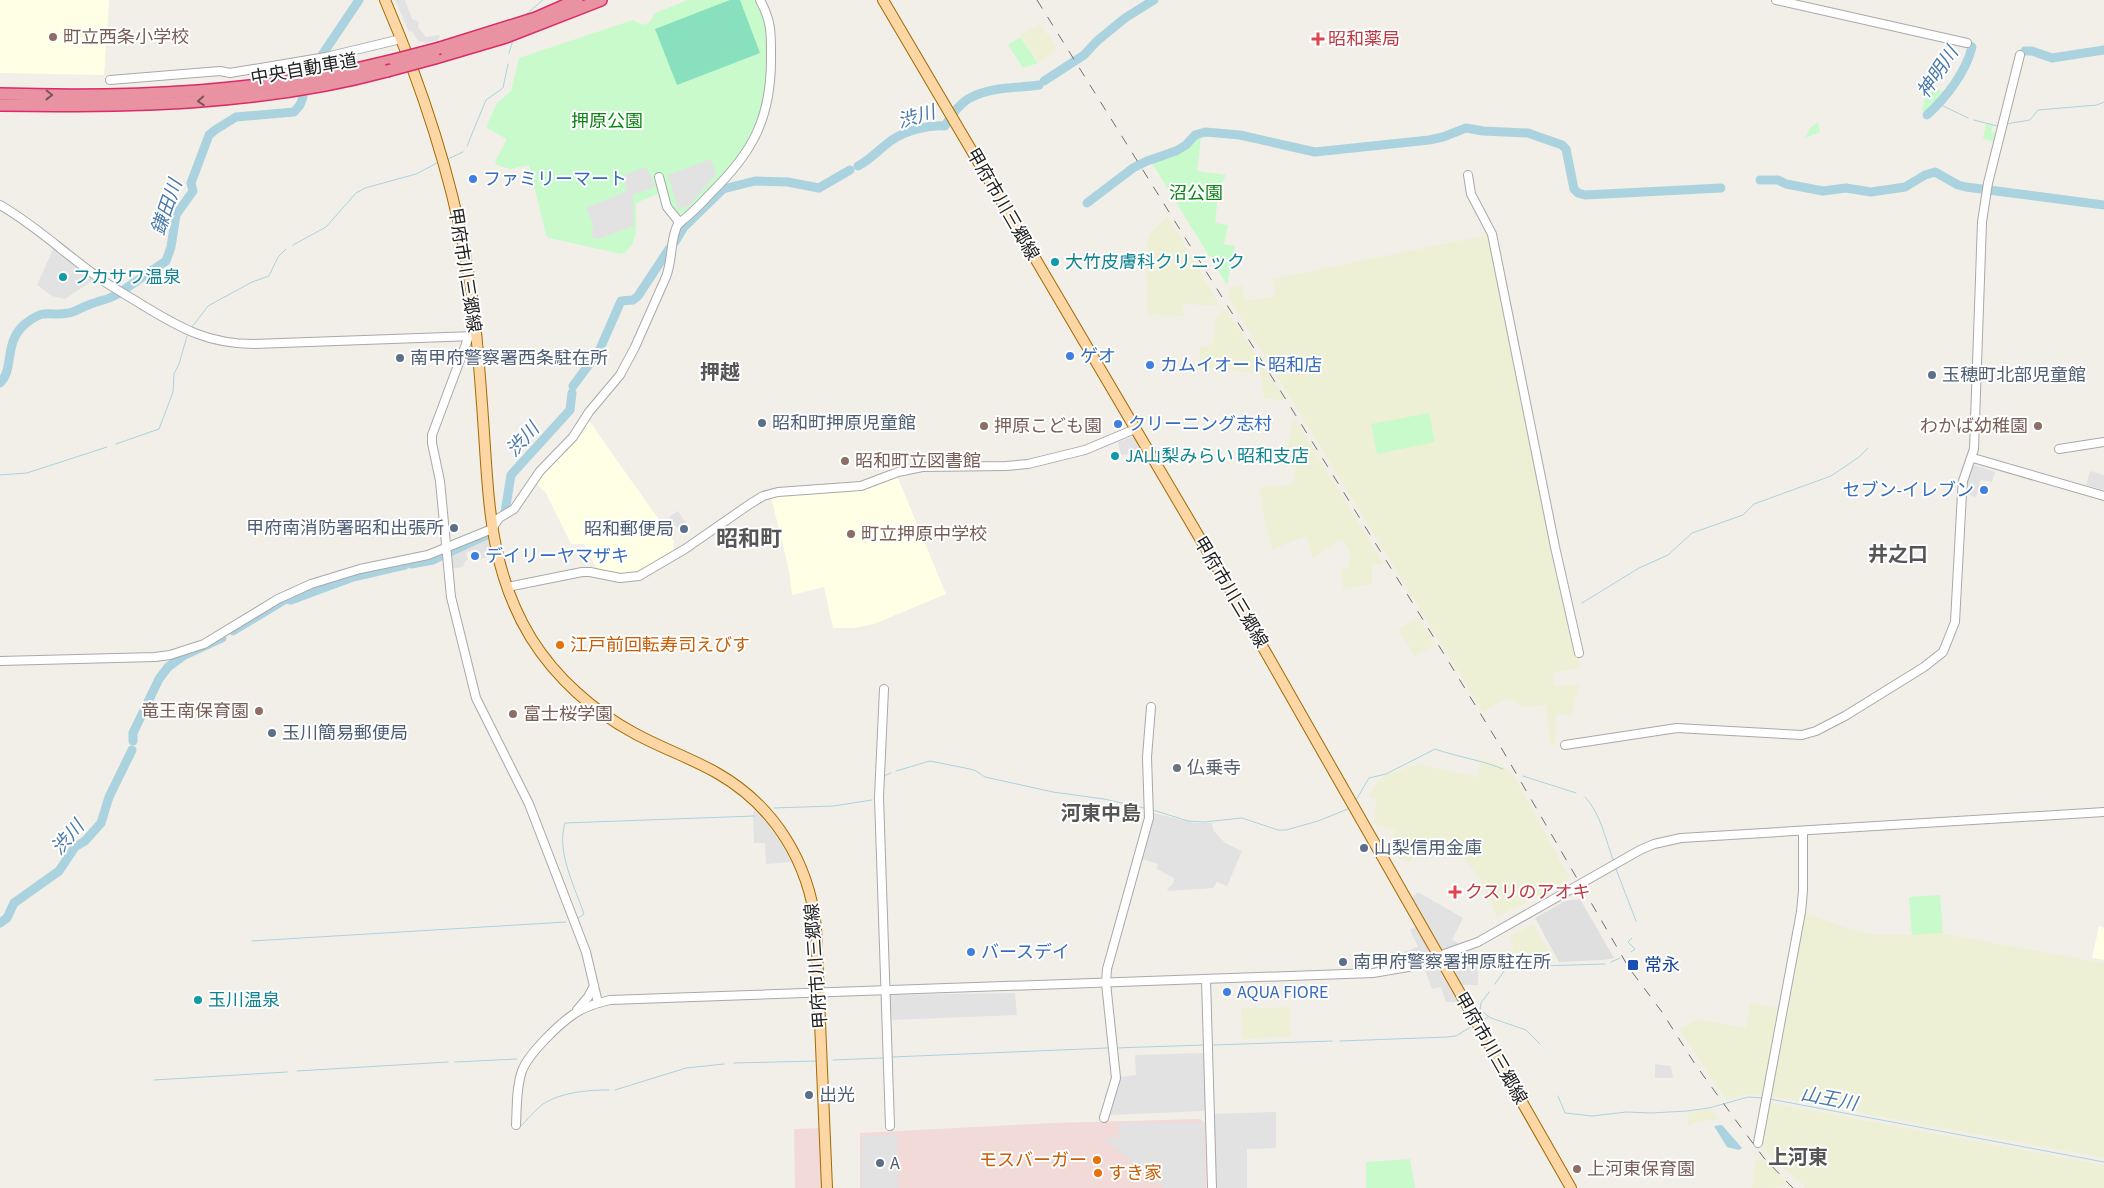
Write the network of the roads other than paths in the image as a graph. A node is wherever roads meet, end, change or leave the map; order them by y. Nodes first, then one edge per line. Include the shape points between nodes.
1 (385, 0) edge
2 (577, 0) edge
3 (601, 0) edge
4 (760, 0) edge
5 (883, 0) edge
6 (1776, 0) edge
7 (539, 20) junction
8 (401, 39) junction
9 (1967, 43) dead end
10 (438, 53) junction
11 (2020, 55) dead end
12 (110, 80) dead end
13 (0, 94) edge
14 (0, 104) edge
15 (1468, 175) dead end
16 (659, 177) dead end
17 (0, 205) edge
18 (680, 223) junction
19 (473, 336) junction
20 (1134, 429) junction
21 (2104, 442) edge
22 (2059, 449) dead end
23 (1973, 458) junction
24 (2104, 496) edge
25 (492, 529) junction
26 (446, 550) junction
27 (507, 587) junction
28 (1579, 653) dead end
29 (0, 661) edge
30 (884, 689) dead end
31 (1152, 707) dead end
32 (1565, 745) dead end
33 (2104, 812) edge
34 (1803, 831) junction
35 (1439, 957) junction
36 (1206, 979) junction
37 (1106, 983) junction
38 (594, 986) junction
39 (885, 991) junction
40 (820, 993) junction
41 (598, 1002) junction
42 (574, 1013) junction
43 (1104, 1118) dead end
44 (516, 1125) dead end
45 (890, 1126) dead end
46 (1758, 1142) dead end
47 (827, 1188) edge
48 (1212, 1188) edge
49 (1571, 1188) edge

1 - 8 main road, 甲府市川三郷線
2 - 7 highway, 中央自動車道
3 - 7 highway, 中央自動車道
4 - 18 street via 771,28 770,87 766,111 740,164
5 - 20 main road, 甲府市川三郷線
6 - 9 street
7 - 10 highway, 中央自動車道
8 - 12 street via 230,74 220,71
8 - 19 main road, 甲府市川三郷線 via 419,83 456,208 468,274
13 -> 10 highway, 中央自動車道, bridge via 111,96 213,91 301,80
10 -> 14 highway, 中央自動車道, bridge via 388,71 293,90 212,100 111,105
11 - 23 street via 1988,183 1982,222
15 - 28 street via 1471,194 1492,234
16 - 18 street via 667,207
17 - 19 street via 32,225 102,280 176,325 215,340 254,344
18 - 25 street via 675,230 666,277 628,364 589,412 574,437 540,471 514,509 499,518
19 - 25 main road, 甲府市川三郷線
19 - 26 street via 432,435
20 - 27 street via 1084,450 1028,464 922,467 861,486 778,492 763,496 639,576 620,578 582,572
20 - 35 main road, 甲府市川三郷線 via 1288,688
21 - 22 street
23 - 24 street
23 - 32 street via 1963,482 1955,622 1947,646 1937,658 1845,716 1802,735 1677,728
25 - 26 street
25 - 27 main road, 甲府市川三郷線 via 496,556
26 - 29 street via 351,571 311,584 278,599 204,644 170,655
26 - 38 street via 452,599 476,698 529,804 586,952
27 - 40 main road, 甲府市川三郷線 via 531,638 553,668 579,694 633,733 731,782 756,802 783,833 798,857 812,898
30 - 39 street via 879,797
31 - 37 street via 1147,757 1149,818 1108,960
33 - 34 street
34 - 35 street, bridge via 1681,838 1654,844 1478,942
34 - 46 street via 1801,912
35 - 36 street via 1373,973
35 - 49 main road, 甲府市川三郷線
36 - 37 street
36 - 48 street
37 - 39 street
37 - 43 street via 1116,1078
38 - 41 street
38 - 42 street
39 - 40 street
39 - 45 street
40 - 41 street
40 - 47 main road, 甲府市川三郷線
41 - 42 street
42 - 44 street via 534,1053 523,1069

